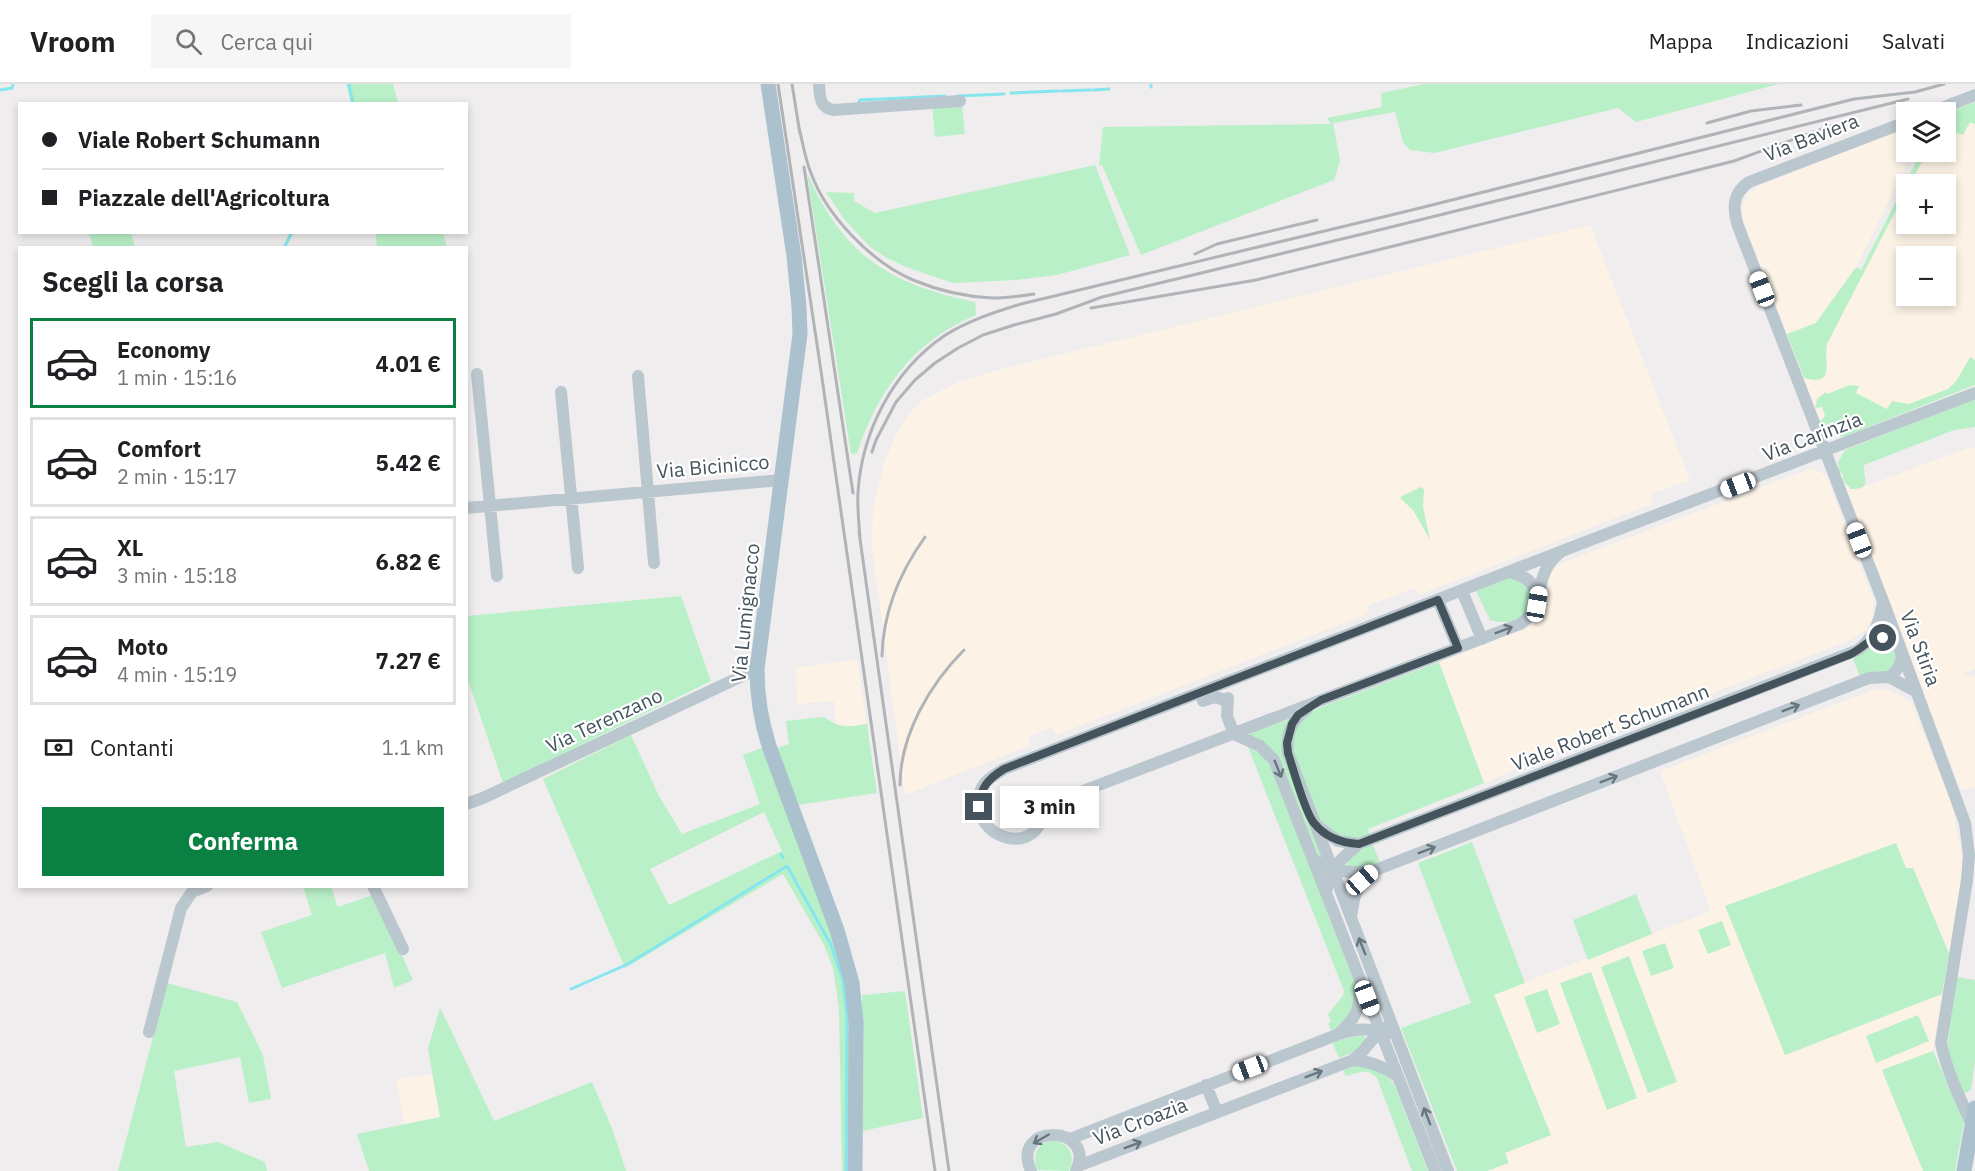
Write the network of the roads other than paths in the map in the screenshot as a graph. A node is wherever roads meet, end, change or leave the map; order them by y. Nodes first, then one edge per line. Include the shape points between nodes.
1 (768, 84) edge
2 (819, 84) edge
3 (1975, 95) edge
4 (960, 101) dead end
5 (1956, 102) edge
6 (1896, 126) edge
7 (1735, 197) joint
8 (477, 374) dead end
9 (638, 376) dead end
10 (561, 392) dead end
11 (1975, 393) edge
12 (1825, 452) junction
13 (781, 480) junction
14 (648, 490) junction
15 (571, 498) junction
16 (490, 506) junction
17 (468, 508) edge
18 (1562, 551) junction
19 (654, 562) dead end
20 (578, 568) dead end
21 (1509, 572) junction
22 (497, 576) dead end
23 (1462, 591) junction
24 (1438, 600) junction
25 (1883, 601) junction
26 (1537, 604) junction
27 (1482, 639) junction
28 (1870, 639) junction
29 (1458, 648) junction
30 (1901, 648) junction
31 (757, 669) junction
32 (1889, 677) junction
33 (1235, 680) junction
34 (1917, 692) junction
35 (1321, 700) junction
36 (1227, 703) junction
37 (1234, 734) junction
38 (1049, 752) junction
39 (468, 803) edge
40 (1313, 822) junction
41 (1359, 844) junction
42 (1313, 859) junction
43 (1332, 870) junction
44 (1373, 871) junction
45 (375, 888) edge
46 (192, 890) edge
47 (1326, 891) junction
48 (1350, 918) junction
49 (404, 949) dead end
50 (1360, 980) junction
51 (1388, 1014) junction
52 (149, 1032) dead end
53 (1380, 1032) junction
54 (1339, 1034) junction
55 (1400, 1045) junction
56 (1353, 1060) junction
57 (1397, 1076) junction
58 (1206, 1085) junction
59 (1975, 1108) edge
60 (1216, 1112) junction
61 (1972, 1125) junction
62 (1070, 1139) junction
63 (1077, 1169) edge
64 (855, 1171) edge
65 (1030, 1171) edge
66 (1435, 1171) edge
67 (1448, 1171) edge
68 (1964, 1171) edge

1 - 13 main road, Via Lumignacco via 799,307 798,352
2 - 4 street via 821,103 833,110
3 - 5 street
6 - 7 street, Via Baviera via 1755,180
7 - 12 street, Via Stiria via 1738,226
8 - 16 street
9 - 14 street, Via Bicinicco
10 - 15 street
11 - 12 street, Via Carinzia
12 - 18 street, Via Carinzia
12 - 25 street, Via Stiria
13 - 14 street, Via Bicinicco
13 - 31 main road, Via Lumignacco
14 - 15 street, Via Bicinicco
14 - 19 street, Via Bicinicco
15 - 16 street, Via Bicinicco
15 - 20 street
16 - 17 street, Via Bicinicco
16 - 22 street
18 - 21 street, Via Carinzia
18 - 26 street via 1544,572
21 - 23 street, Via Carinzia
21 - 26 street via 1533,584
23 - 24 street, Via Carinzia
23 - 27 street
24 - 29 street
24 - 33 street, Via Carinzia
25 - 28 street
25 - 30 street, Via Stiria
27 -> 26 street via 1528,619
27 - 29 street
28 - 30 street via 1888,638
28 - 41 street, Viale Robert Schumann via 1851,654
29 - 35 street
30 - 32 street via 1898,668
30 - 34 street, Via Stiria
31 - 39 street, Via Terenzano
31 - 64 main road, Via Lumignacco via 764,731 837,930 852,983 856,1022
32 - 34 street
44 -> 32 street via 1862,681
33 - 36 street
33 - 38 street, Via Carinzia
34 - 61 street, Via Stiria via 1958,802 1967,838 1967,880 1941,1043 1955,1090
35 - 37 street
35 - 40 street via 1298,715 1287,743
36 - 37 street
36 - 38 street via 1213,697 1066,753
37 - 38 street via 1058,801 1029,836 1010,838 993,832 985,825 979,807 985,783 1004,769
37 -> 42 street via 1260,746 1274,760
40 - 41 street via 1338,841
40 - 43 street
41 - 43 street, Viale Robert Schumann
42 - 43 street
42 - 47 street
43 - 44 street
43 - 47 street, Viale Robert Schumann
43 - 48 street
44 - 48 street via 1357,888
45 - 49 street
46 - 52 street via 181,908
47 - 50 street
51 -> 48 street
50 - 53 street
50 - 54 street, Via Croazia via 1358,1011
51 - 53 street, Via Croazia
51 - 55 street
53 - 54 street, Via Croazia via 1353,1030
53 - 55 street
53 - 56 street, Via Croazia
53 - 57 street
54 - 58 street, Via Croazia
67 -> 55 street
56 - 57 street via 1370,1061
60 -> 56 street, Via Croazia
57 - 66 street
58 - 60 street, Via Croazia
58 - 62 street, Via Croazia
59 - 61 main road
63 -> 60 street, Via Croazia
61 - 68 main road
62 - 63 street, Via Croazia via 1078,1152
62 -> 65 street, Via Croazia via 1054,1134 1039,1138 1029,1151

